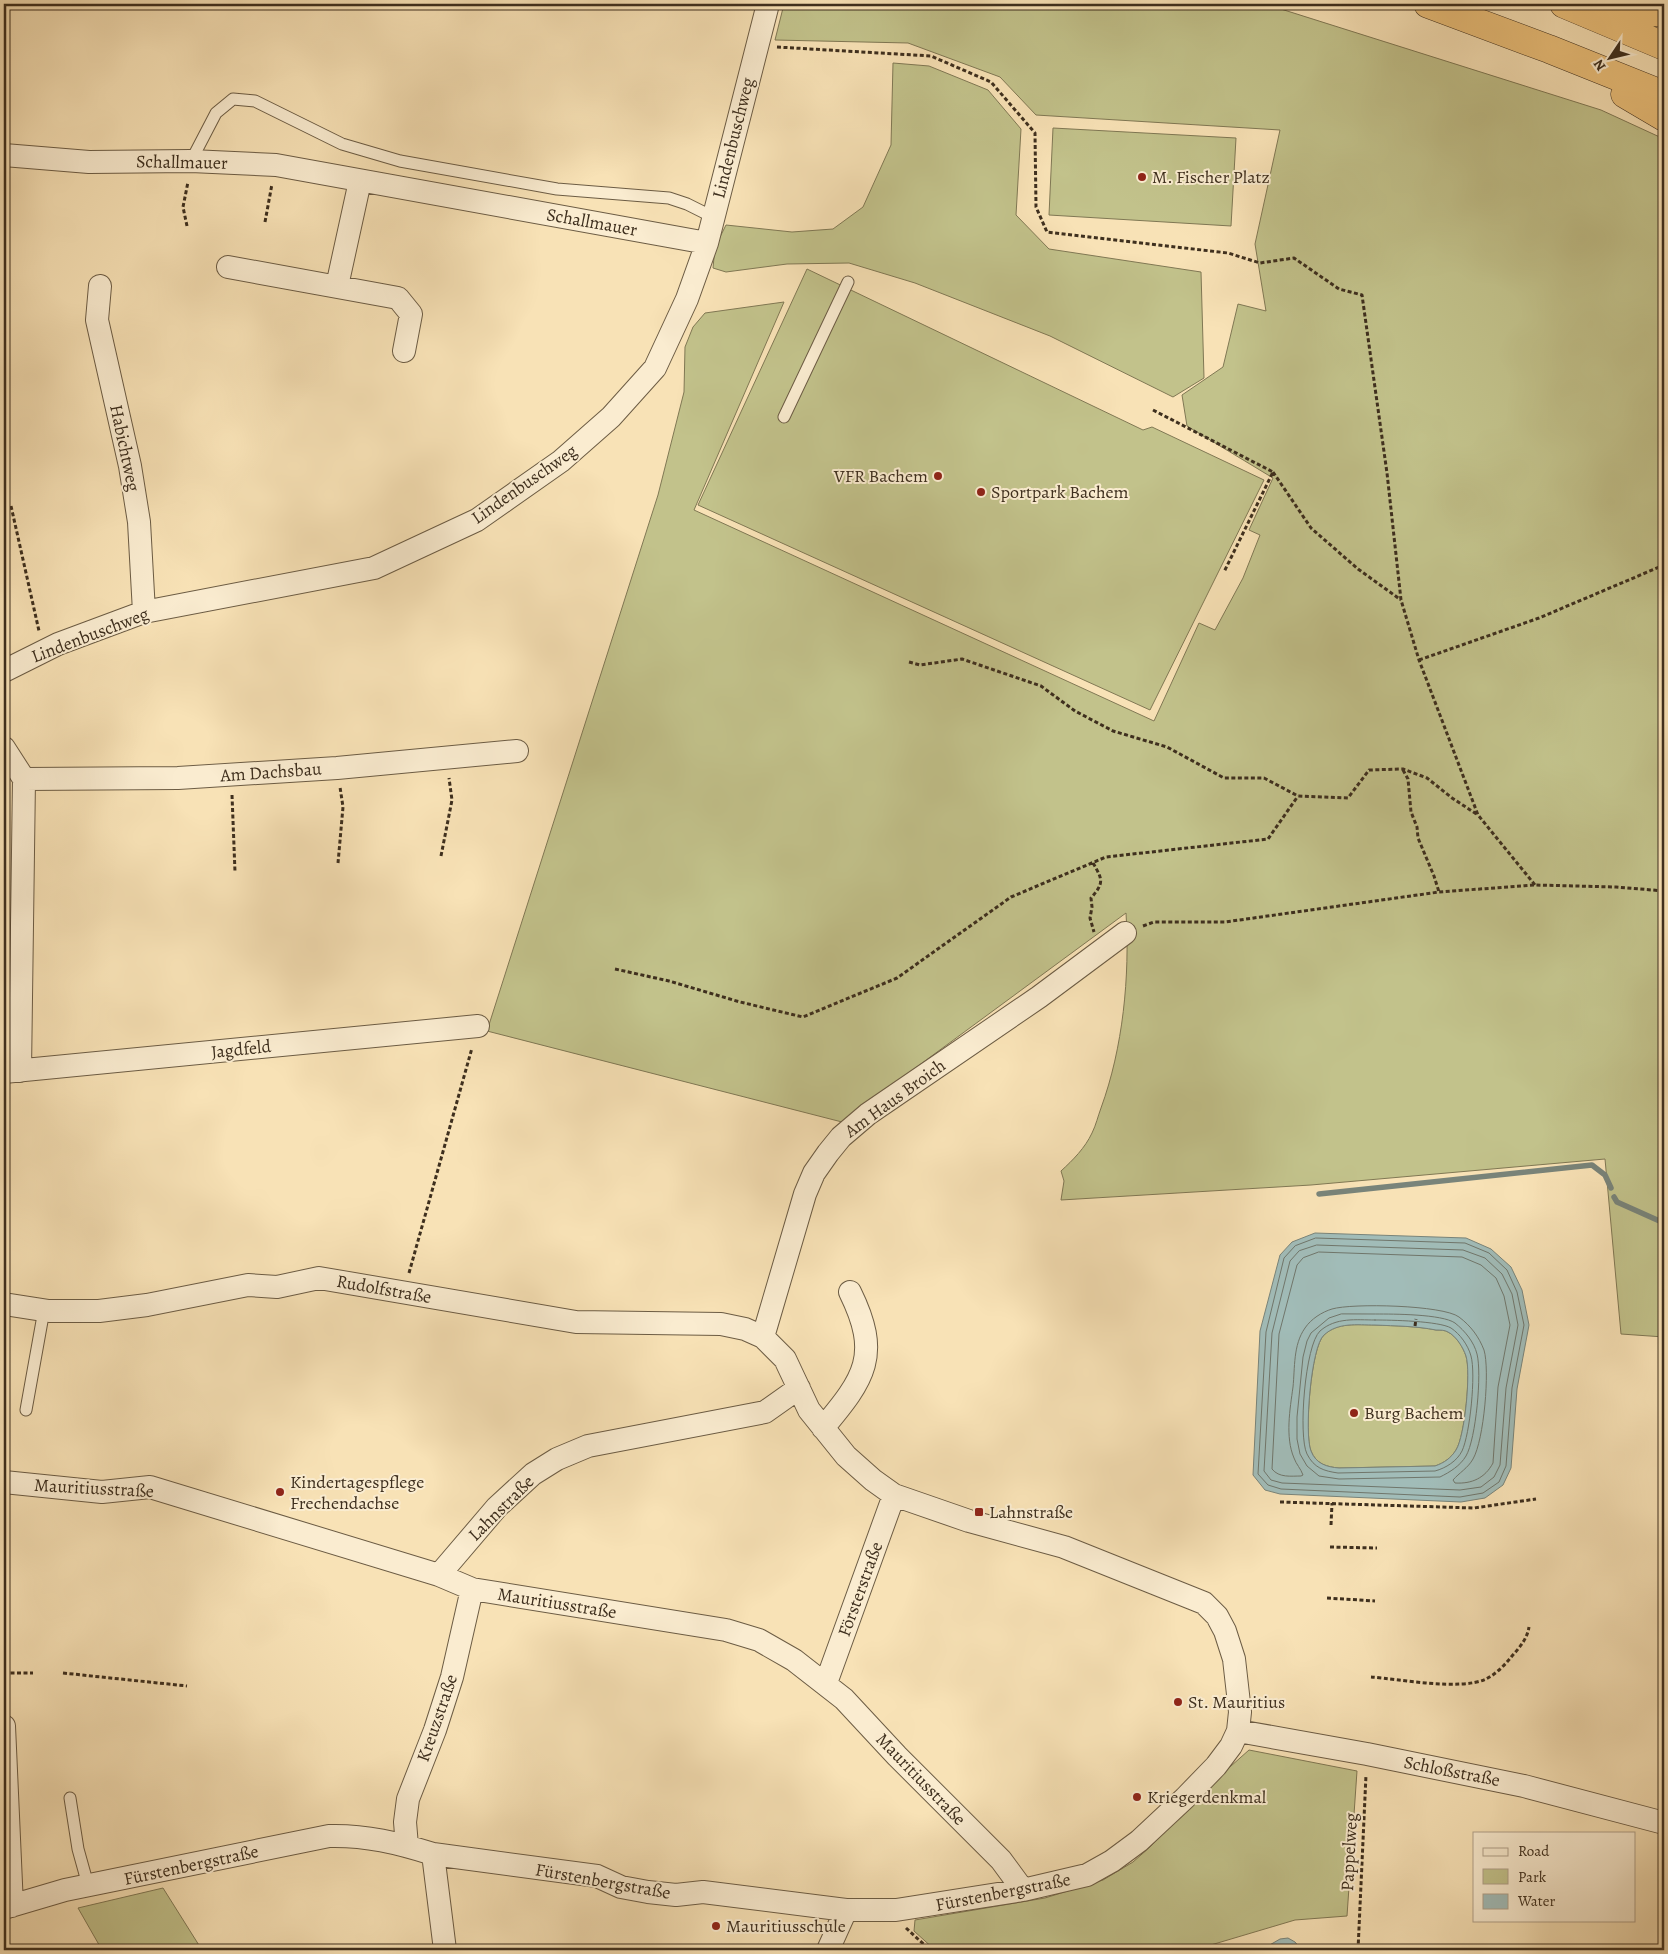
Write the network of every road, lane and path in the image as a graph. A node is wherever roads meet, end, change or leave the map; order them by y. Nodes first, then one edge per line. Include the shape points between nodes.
1 (768, 4) edge
2 (1428, 4) edge
3 (1564, 4) edge
4 (1602, 4) edge
5 (1664, 12) edge
6 (757, 45) junction
7 (1664, 46) edge
8 (1549, 49) junction
9 (1664, 95) edge
10 (1664, 117) edge
11 (4, 156) edge
12 (192, 161) junction
13 (276, 165) junction
14 (360, 181) junction
15 (713, 217) junction
16 (265, 222) dead end
17 (187, 226) dead end
18 (707, 243) junction
19 (228, 267) dead end
20 (848, 282) dead end
21 (100, 286) dead end
22 (337, 286) junction
23 (404, 351) dead end
24 (1153, 410) dead end
25 (784, 417) dead end
26 (1273, 472) junction
27 (11, 506) dead end
28 (1664, 565) edge
29 (1224, 572) dead end
30 (1401, 600) junction
31 (144, 612) junction
32 (43, 651) junction
33 (1419, 660) junction
34 (909, 662) dead end
35 (4, 671) edge
36 (4, 748) edge
37 (517, 751) dead end
38 (446, 758) junction
39 (337, 768) junction
40 (1403, 769) junction
41 (232, 775) junction
42 (24, 779) junction
43 (1298, 796) junction
44 (1478, 815) junction
45 (442, 856) dead end
46 (1093, 862) junction
47 (338, 863) dead end
48 (235, 872) dead end
49 (1535, 885) junction
50 (1664, 891) edge
51 (1439, 892) junction
52 (1125, 933) joint
53 (1100, 951) junction
54 (615, 969) dead end
55 (478, 1026) joint
56 (12, 1071) edge
57 (850, 1292) dead end
58 (404, 1293) junction
59 (4, 1304) edge
60 (44, 1310) junction
61 (1416, 1319) dead end
62 (1415, 1326) dead end
63 (764, 1337) junction
64 (799, 1388) junction
65 (26, 1410) dead end
66 (823, 1428) junction
67 (4, 1482) edge
68 (894, 1495) junction
69 (1536, 1499) dead end
70 (1280, 1502) dead end
71 (1332, 1503) junction
72 (1331, 1525) dead end
73 (1330, 1547) dead end
74 (1377, 1548) dead end
75 (439, 1575) junction
76 (472, 1589) junction
77 (1327, 1598) dead end
78 (1375, 1601) dead end
79 (1529, 1627) dead end
80 (4, 1673) edge
81 (33, 1673) dead end
82 (63, 1673) dead end
83 (1371, 1676) dead end
84 (826, 1683) junction
85 (187, 1686) dead end
86 (4, 1726) edge
87 (1238, 1731) junction
88 (1367, 1754) junction
89 (70, 1798) dead end
90 (1664, 1823) edge
91 (407, 1846) junction
92 (433, 1854) junction
93 (88, 1886) junction
94 (1023, 1890) junction
95 (8, 1907) edge
96 (846, 1910) junction
97 (896, 1910) junction
98 (445, 1950) edge
99 (828, 1950) edge
100 (930, 1950) edge
101 (1358, 1950) edge

1 - 6 street, Lindenbuschweg
2 - 8 highway
3 - 7 highway
4 - 5 highway
6 - 15 street, Lindenbuschweg
6 - 30 path via 931,56 991,82 1035,133 1036,207 1047,232 1228,253 1260,263 1294,258 1339,289 1362,294
8 - 9 highway
8 - 10 highway
11 - 12 street, Schallmauer via 89,162
12 - 13 street, Schallmauer
12 - 15 lane via 216,113 233,99 255,101 342,144 400,161 557,189 669,198
12 - 17 path via 183,207
13 - 14 street, Schallmauer
13 - 16 path
14 - 18 street, Schallmauer
14 - 22 street
15 - 18 street, Lindenbuschweg
18 - 31 street, Lindenbuschweg via 687,299 655,368 611,417 562,461 477,520 374,568
19 - 22 street
20 - 25 lane
21 - 31 street, Habichtweg via 97,320 138,512
22 - 23 street via 398,298 411,314
24 - 26 path
26 - 29 path
26 - 30 path via 1310,528
27 - 32 path
28 - 33 path via 1539,618
30 - 33 path
31 - 32 street, Lindenbuschweg
32 - 35 street, Lindenbuschweg
33 - 44 path
34 - 43 path via 920,665 962,659 1041,686 1075,711 1113,731 1167,747 1224,778 1264,778
36 - 42 street
37 - 38 street, Am Dachsbau
38 - 39 street, Am Dachsbau
38 - 45 path via 452,800
39 - 41 street, Am Dachsbau
39 - 47 path via 343,807
40 - 43 path via 1369,770 1348,798
40 - 44 path via 1427,778
40 - 51 path via 1408,779 1411,812 1418,838
41 - 42 street, Am Dachsbau
41 - 48 path
42 - 56 street
43 - 46 path via 1268,839 1106,857
44 - 49 path
46 - 53 path via 1102,879 1100,888 1091,898 1090,918
46 - 54 path via 1011,897 897,978 803,1017
49 - 50 path via 1616,886
49 - 51 path
51 - 52 path via 1225,922 1154,922
52 - 53 street, Am Haus Broich
53 - 63 street, Am Haus Broich via 1039,997 891,1097 841,1137 814,1173 805,1194
55 - 56 street, Jagdfeld
55 - 58 path
57 - 66 street via 865,1330 864,1371
58 - 60 street, Rudolfstraße via 319,1278 277,1287 248,1284 99,1311
58 - 63 street, Rudolfstraße via 576,1322 721,1324 745,1328
59 - 60 street, Rudolfstraße
60 - 65 lane
61 - 62 path
63 - 64 street via 785,1359
64 - 66 street via 809,1410
64 - 75 street, Lahnstraße via 765,1412 588,1446 557,1459 533,1474 497,1507
66 - 68 street via 846,1456
67 - 75 street, Mauritiusstraße via 102,1492 150,1487
68 - 84 street, Försterstraße
68 - 87 street via 969,1521 1064,1547 1204,1603 1217,1616 1225,1631 1234,1660 1240,1712
69 - 71 path via 1474,1508
70 - 71 path
71 - 72 path
73 - 74 path
75 - 76 street, Mauritiusstraße
76 - 84 street, Mauritiusstraße via 726,1630 759,1640
76 - 91 street, Kreuzstraße via 452,1677 408,1799 405,1822
77 - 78 path
79 - 83 path via 1525,1639 1499,1670 1471,1684
80 - 81 path
82 - 85 path
84 - 94 street, Mauritiusstraße via 1000,1860
86 - 95 street
87 - 88 street, Schloßstraße
87 - 94 street, Fürstenbergstraße via 1216,1766 1138,1841 1112,1861 1087,1875
88 - 90 street, Schloßstraße via 1524,1786
88 - 101 path, Pappelweg
89 - 93 lane
91 - 92 street, Fürstenbergstraße
91 - 93 street, Fürstenbergstraße via 354,1835 329,1836
92 - 96 street, Fürstenbergstraße via 597,1876 621,1887 648,1892 676,1895 703,1892
92 - 98 street
93 - 95 street, Fürstenbergstraße
94 - 97 street, Fürstenbergstraße
96 - 97 street, Fürstenbergstraße
96 - 99 street
97 - 100 path via 904,1926

